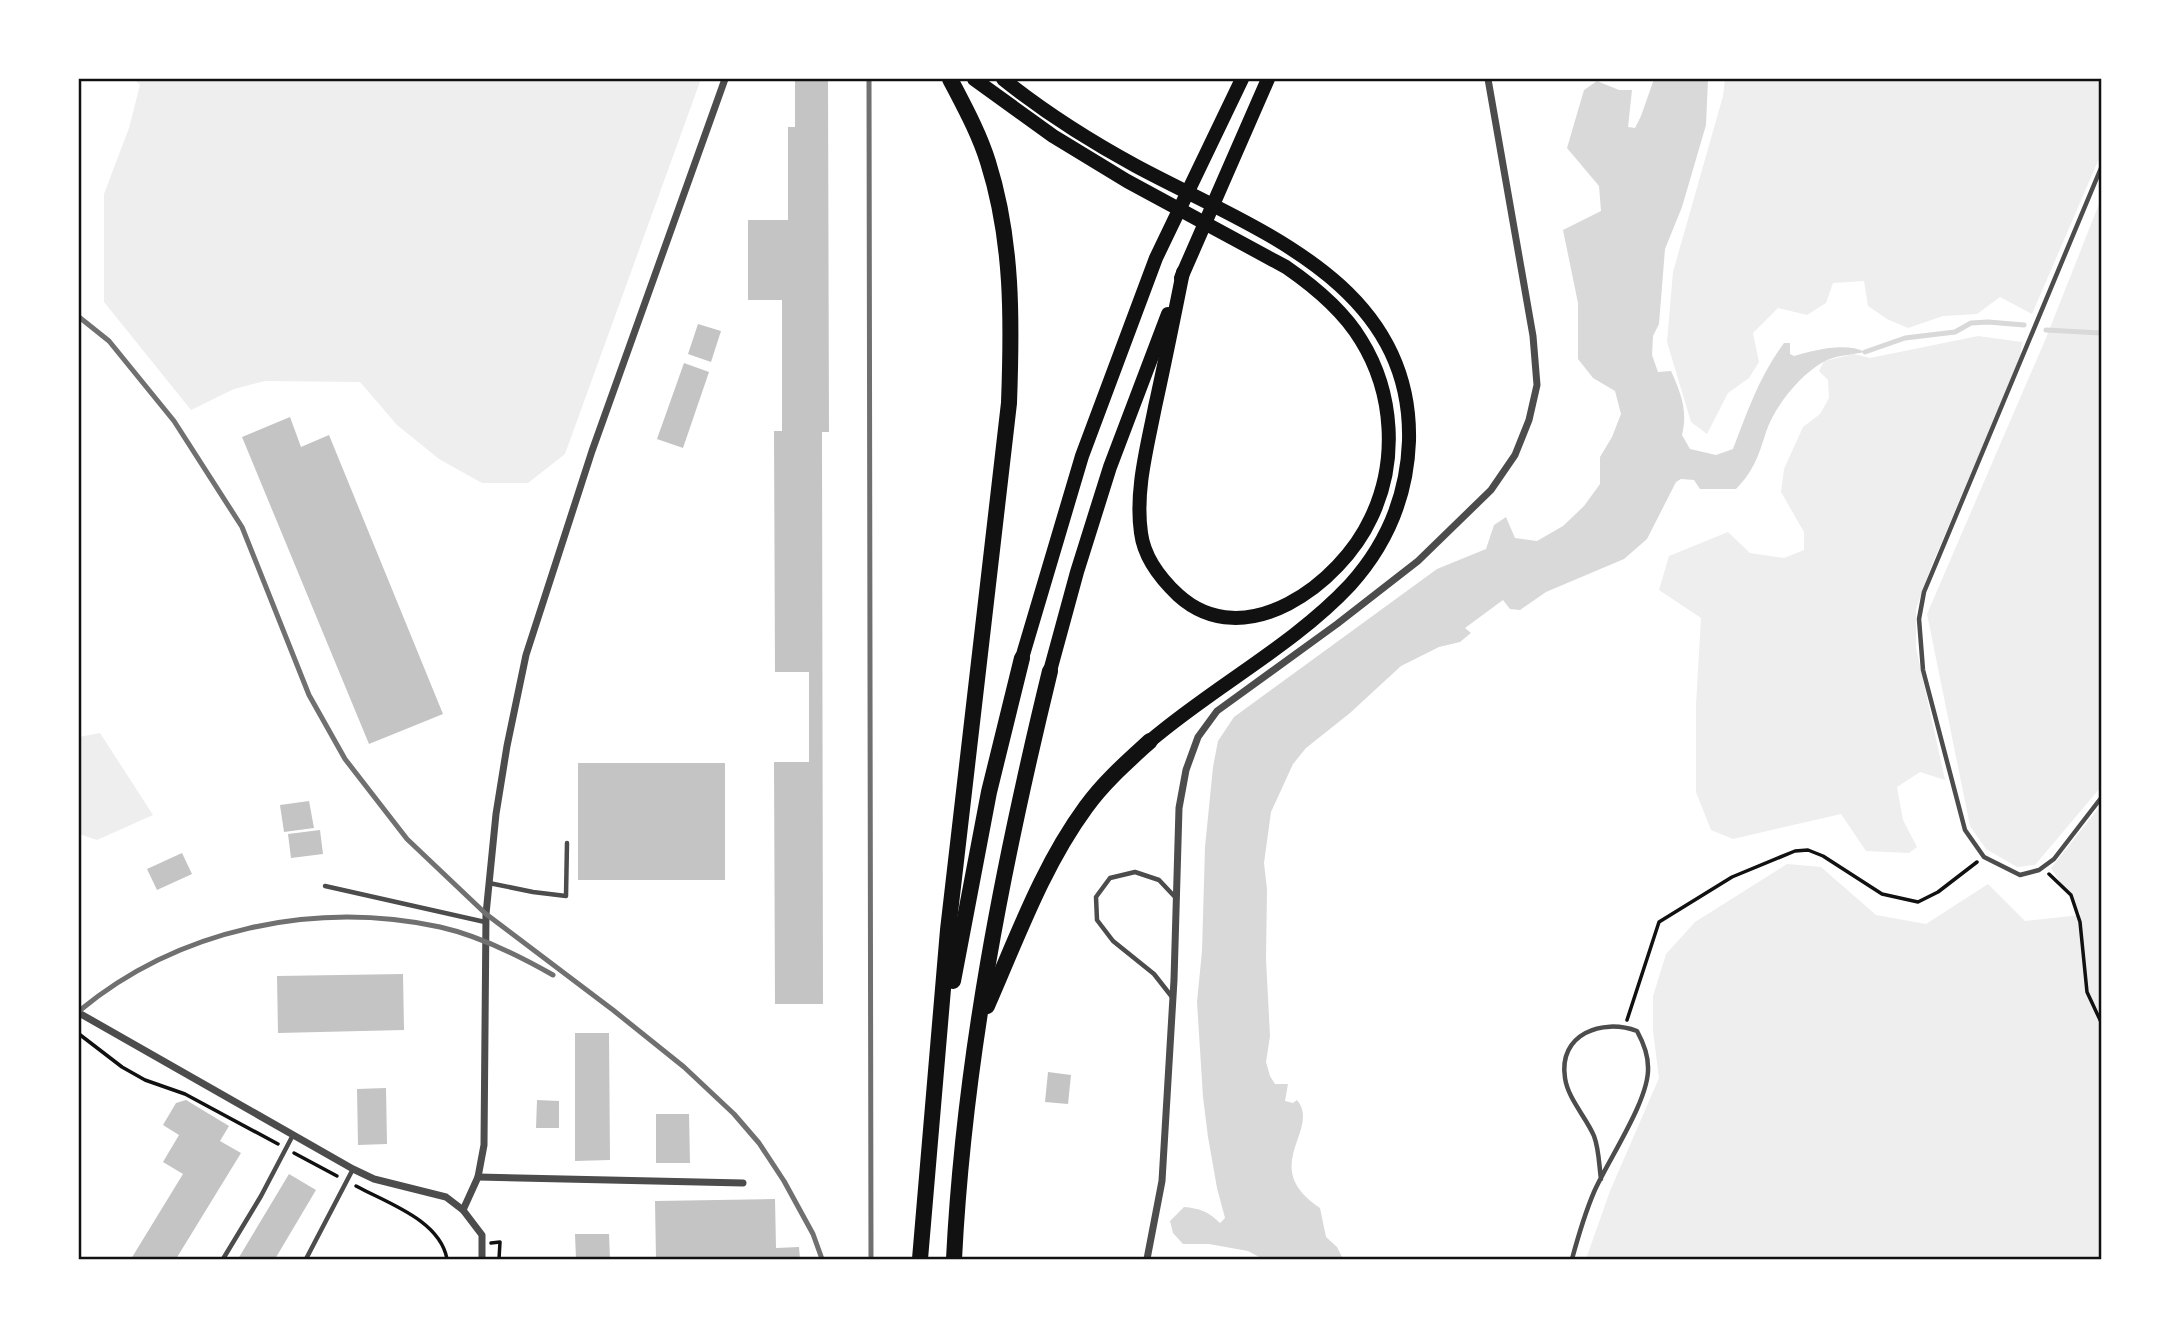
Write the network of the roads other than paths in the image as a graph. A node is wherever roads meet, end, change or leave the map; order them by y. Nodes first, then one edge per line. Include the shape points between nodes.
1 (725, 79) edge
2 (950, 79) edge
3 (974, 79) edge
4 (1003, 79) edge
5 (1242, 79) edge
6 (1268, 79) edge
7 (1488, 79) edge
8 (2101, 168) edge
9 (1184, 272) junction
10 (1022, 659) joint
11 (1051, 671) joint
12 (1150, 741) joint
13 (2101, 798) edge
14 (567, 843) dead end
15 (489, 883) junction
16 (325, 886) dead end
17 (1176, 898) junction
18 (485, 922) junction
19 (1173, 998) junction
20 (79, 1013) edge
21 (978, 1028) junction
22 (933, 1105) junction
23 (293, 1135) junction
24 (353, 1169) junction
25 (478, 1177) junction
26 (1601, 1179) junction
27 (743, 1183) dead end
28 (463, 1210) junction
29 (223, 1259) edge
30 (306, 1259) edge
31 (482, 1259) edge
32 (920, 1259) edge
33 (954, 1259) edge
34 (1147, 1259) edge
35 (1572, 1259) edge

1 - 15 street via 592,452 526,655 507,746
2 - 22 highway via 975,130 996,190 1010,279 1011,339 1004,457 948,930
3 - 9 main road via 1053,136 1127,181 1307,281 1363,342 1382,386 1390,442 1372,517 1328,576 1293,603 1250,617 1206,612 1183,599 1164,582 1141,535 1143,466
4 - 12 main road via 1133,164 1301,254 1325,272 1365,310 1381,333 1406,405 1406,480 1390,526 1365,567 1311,621
5 - 10 main road via 1156,258 1082,456
6 - 9 main road
7 - 17 street via 1532,336 1537,385 1529,420 1515,455 1491,489 1418,561 1217,711 1204,728 1186,771 1179,808
8 - 13 lane via 1924,592 1919,619 1923,670 1965,830 1984,857 2020,875 2039,870 2054,859
9 - 11 main road via 1110,467
10 - 22 highway via 989,792
11 - 21 highway via 1019,799
12 - 21 highway via 1103,786 1067,834
14 - 15 lane via 566,895
15 - 18 street
16 - 18 lane
17 - 19 street
17 - 19 lane via 1158,880 1135,872 1110,878 1096,897 1097,920 1113,941 1154,974
18 - 25 street via 484,1145
19 - 34 street via 1162,1181
20 - 23 street
21 - 33 highway
22 - 32 highway
23 - 24 street
23 - 29 lane
24 - 28 street via 374,1179 433,1192
24 - 30 lane
25 - 27 street
25 - 28 street
26 - 26 lane via 1645,1088 1644,1044 1637,1031 1625,1026 1583,1032 1567,1050 1565,1078 1594,1136
26 - 35 lane
28 - 31 street via 482,1236

